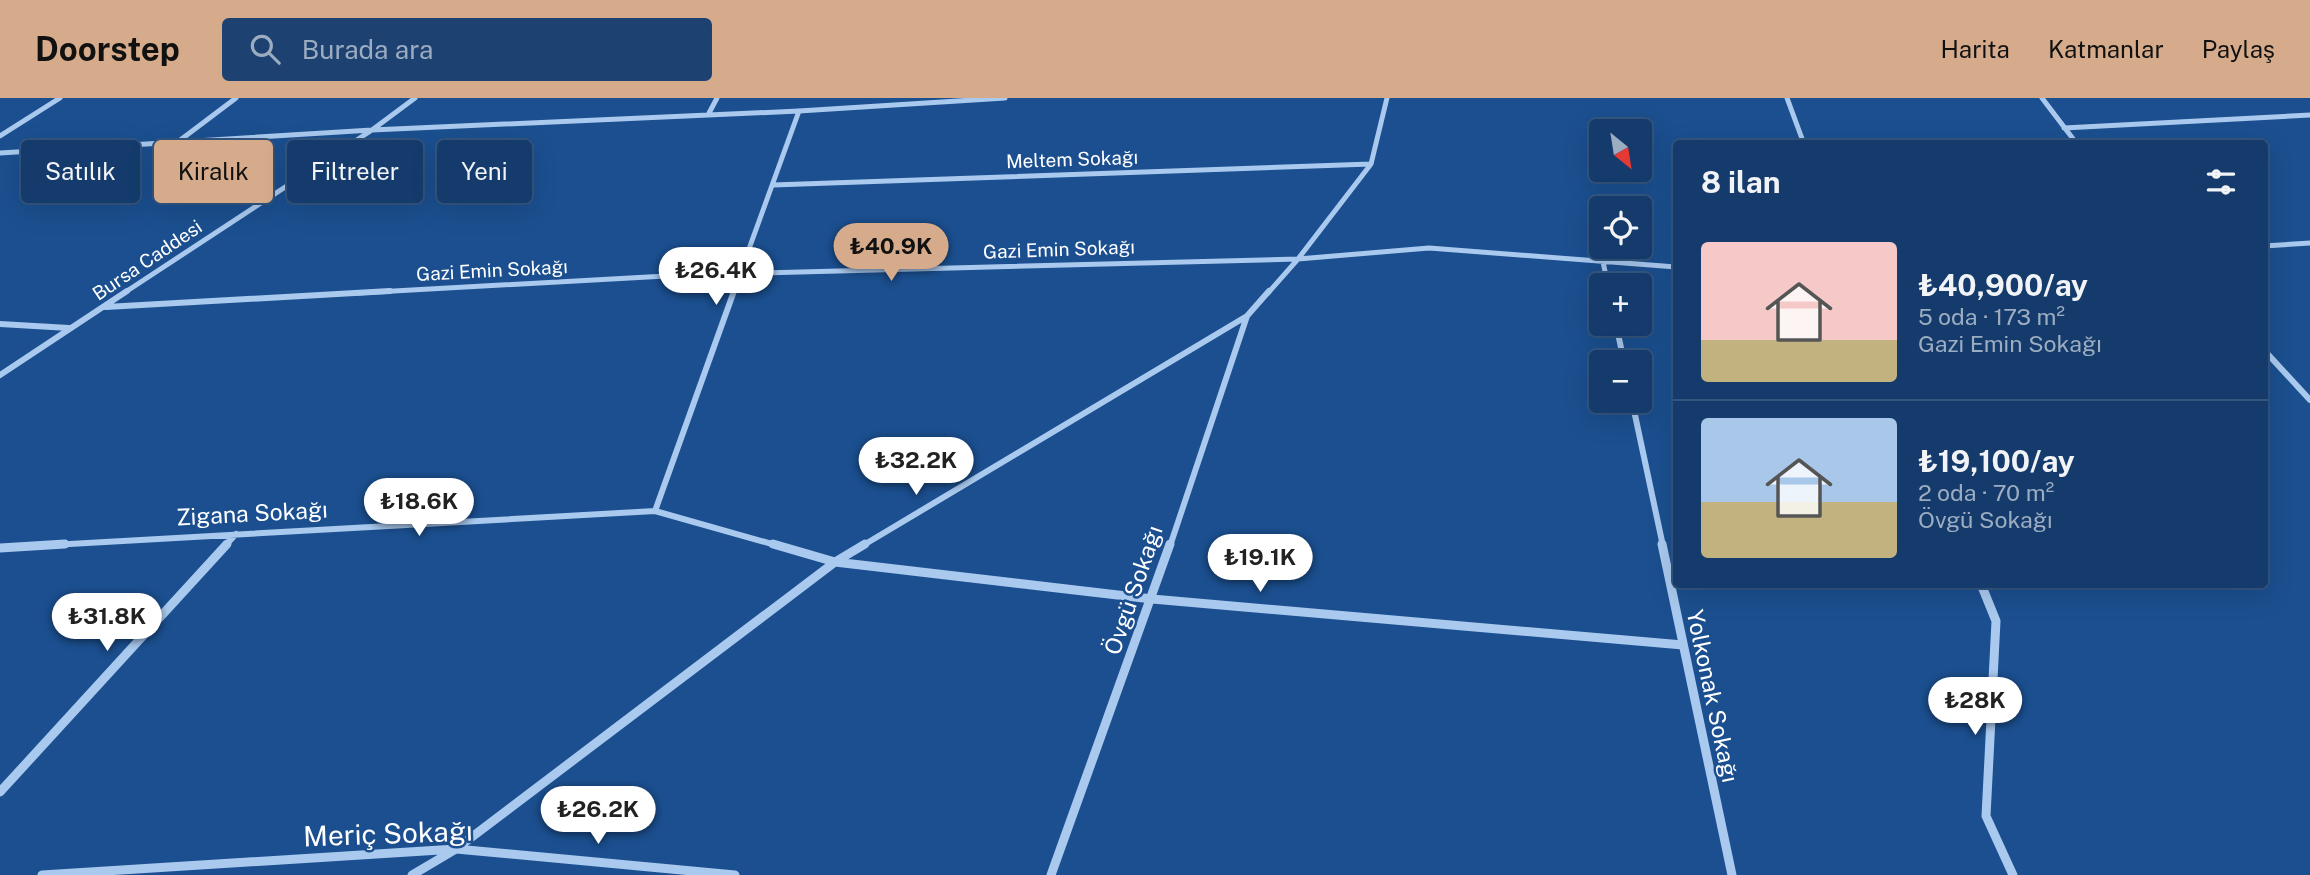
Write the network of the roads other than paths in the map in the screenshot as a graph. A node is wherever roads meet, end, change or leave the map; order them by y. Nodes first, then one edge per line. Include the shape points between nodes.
1 (60, 98) edge
2 (236, 98) edge
3 (415, 98) edge
4 (717, 98) edge
5 (1005, 98) edge
6 (1387, 98) edge
7 (1787, 98) edge
8 (2042, 98) edge
9 (929, 100) edge
10 (799, 111) junction
11 (708, 115) junction
12 (2310, 115) edge
13 (2064, 128) junction
14 (372, 130) junction
15 (0, 136) edge
16 (181, 140) edge
17 (210, 140) edge
18 (1803, 140) edge
19 (2074, 140) edge
20 (154, 143) edge
21 (0, 153) edge
22 (1371, 164) junction
23 (773, 185) junction
24 (2310, 243) edge
25 (2300, 244) junction
26 (2268, 246) edge
27 (2310, 251) edge
28 (1298, 258) junction
29 (1603, 262) junction
30 (1673, 267) edge
31 (743, 273) junction
32 (1605, 273) edge
33 (106, 307) junction
34 (1247, 316) junction
35 (0, 324) edge
36 (71, 328) junction
37 (2268, 354) edge
38 (0, 375) edge
39 (2310, 400) edge
40 (1635, 413) edge
41 (655, 511) junction
42 (236, 534) junction
43 (0, 548) edge
44 (835, 562) junction
45 (1983, 588) edge
46 (1152, 599) junction
47 (1683, 645) junction
48 (0, 792) edge
49 (456, 849) junction
50 (714, 873) edge
51 (42, 875) edge
52 (412, 875) edge
53 (735, 875) edge
54 (1051, 875) edge
55 (1732, 875) edge
56 (2013, 875) edge

1 - 15 street
2 - 16 street
3 - 14 street, Bursa Caddesi
4 - 11 street
5 - 9 street
6 - 22 street
7 - 18 street
8 - 13 street
9 - 10 street
10 - 11 street
10 - 23 street
11 - 14 street
12 - 13 street
13 - 19 street
14 - 17 street
14 - 33 street, Bursa Caddesi
20 - 21 street
22 - 23 street, Meltem Sokağı
22 - 28 street
23 - 31 street
24 - 25 street
25 - 26 street
25 - 27 street
28 - 29 street, Gazi Emin Sokağı via 1429,248
28 - 31 street, Gazi Emin Sokağı
28 - 34 street
29 - 30 street, Gazi Emin Sokağı
29 - 32 street
31 - 33 street, Gazi Emin Sokağı
31 - 41 street
33 - 36 street, Bursa Caddesi
34 - 44 street
34 - 46 street, Övgü Sokağı
35 - 36 street
36 - 38 street, Bursa Caddesi
37 - 39 street
40 - 47 street, Yolkonak Sokağı
41 - 42 street, Zigana Sokağı
41 - 44 street, Zigana Sokağı
42 - 43 street, Zigana Sokağı
42 - 48 street
44 - 46 street, Zigana Sokağı
44 - 49 street
45 - 56 street via 1996,621 1986,816
46 - 47 street, Zigana Sokağı
46 - 54 street, Övgü Sokağı
47 - 55 street, Yolkonak Sokağı
49 - 50 street, Meriç Sokağı
49 - 51 street, Meriç Sokağı
49 - 52 street
50 - 53 street, Meriç Sokağı

